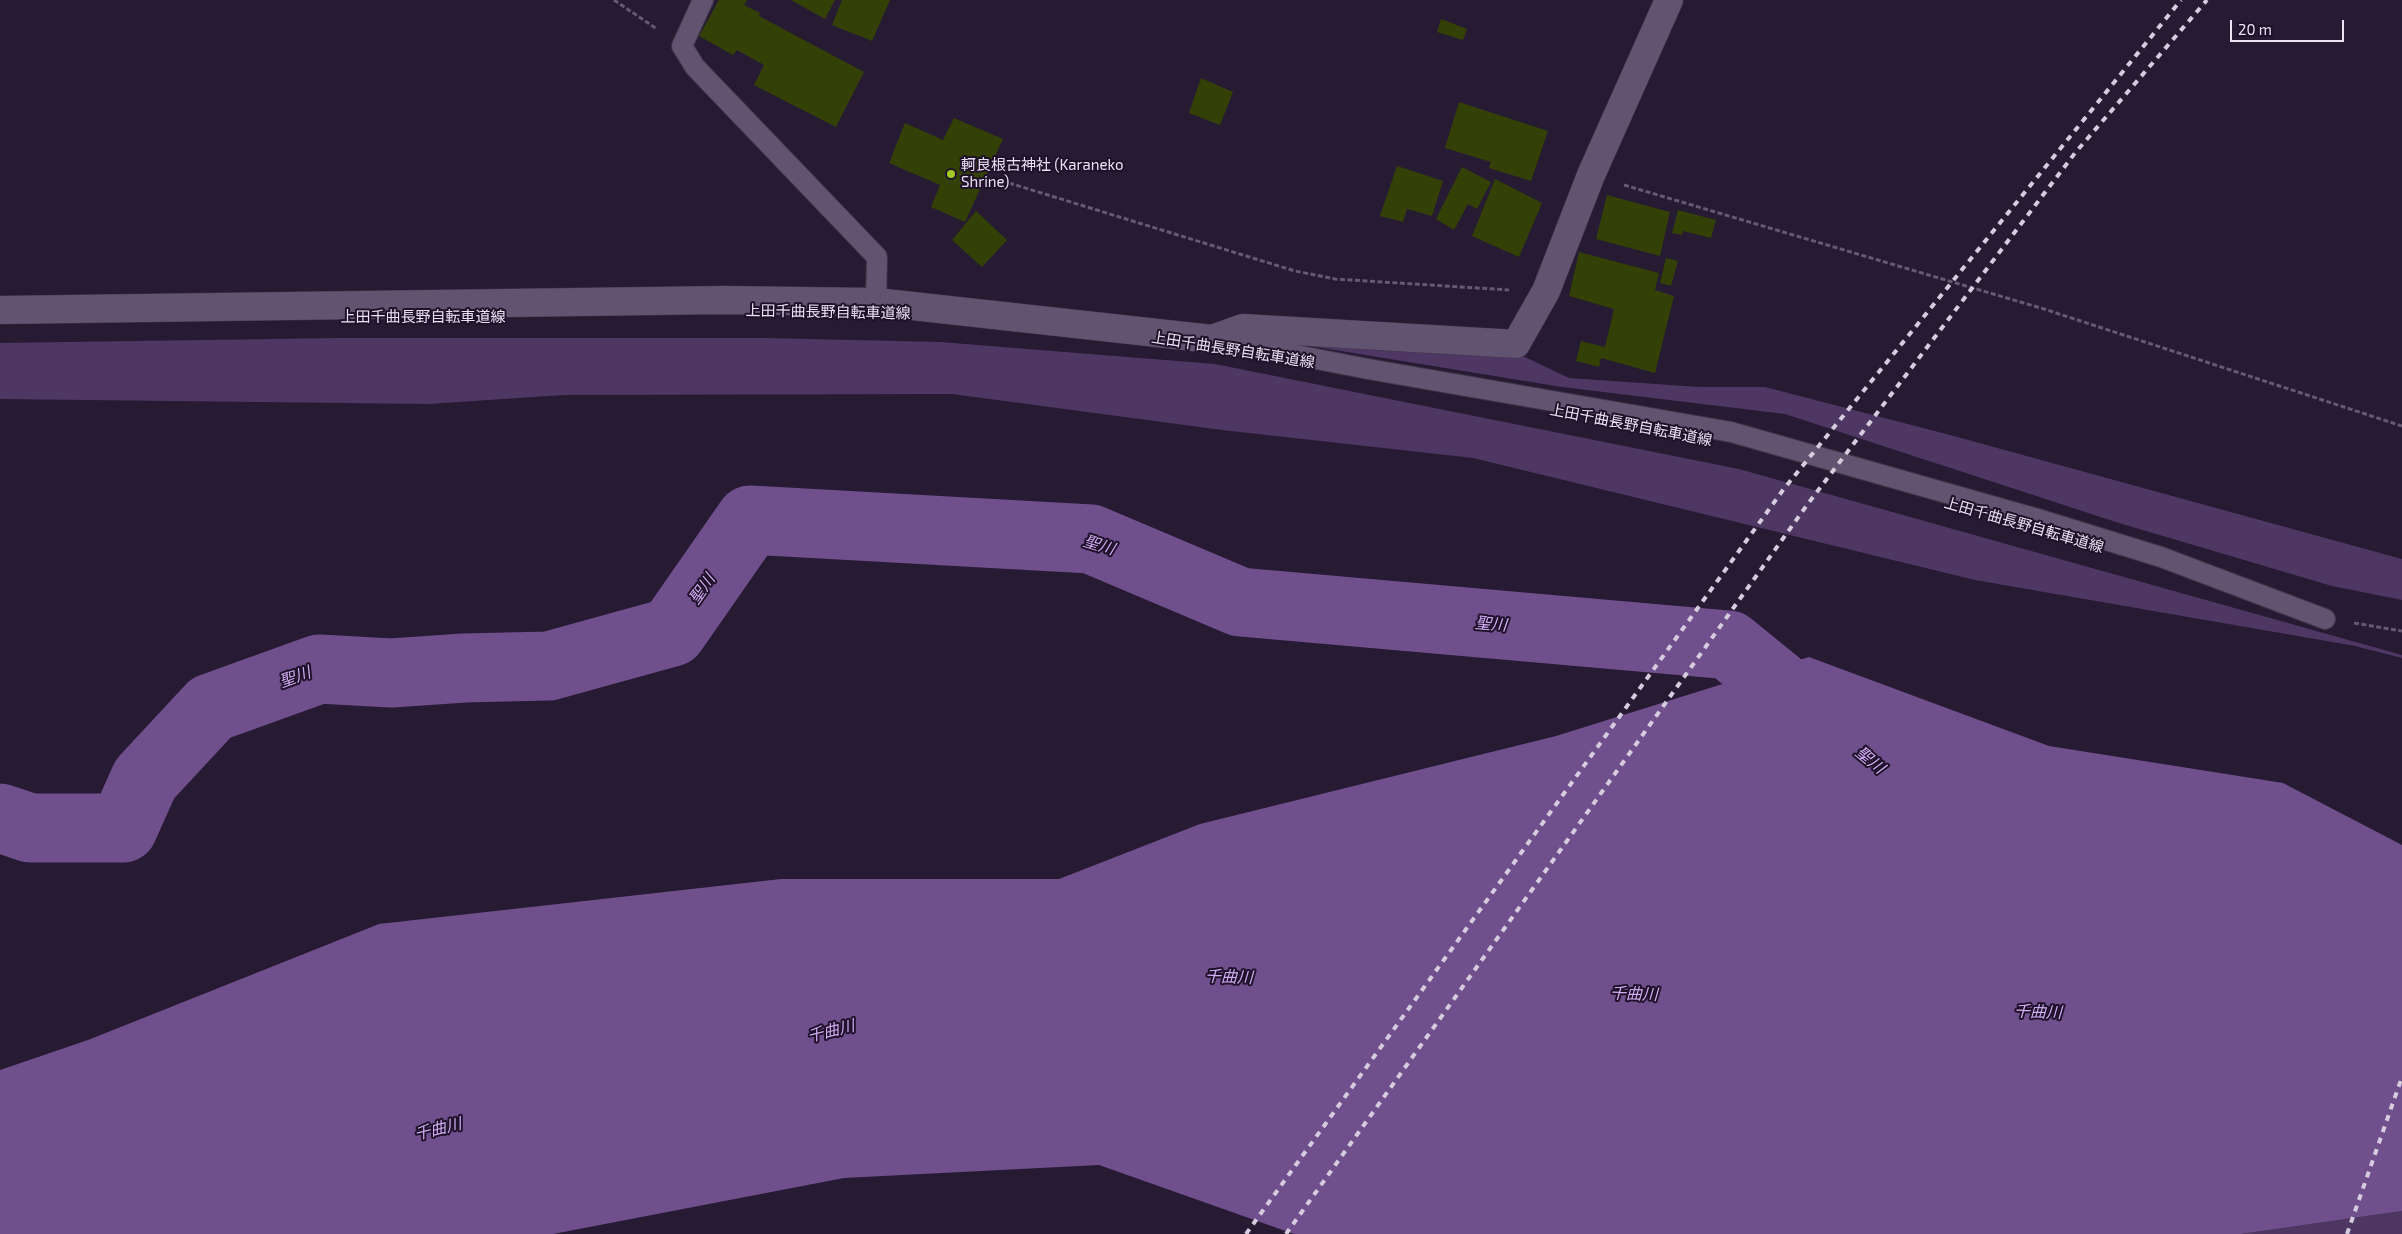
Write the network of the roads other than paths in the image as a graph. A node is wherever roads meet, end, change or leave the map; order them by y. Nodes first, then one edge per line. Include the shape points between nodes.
1 (703, 0) edge
2 (1669, 0) edge
3 (876, 302) junction
4 (0, 310) edge
5 (1212, 338) junction
6 (2325, 619) road end

1 - 3 lane via 682,46 695,67 877,257
2 - 5 street via 1591,175 1546,291 1516,344 1243,328
3 - 4 street via 724,300
3 - 5 street
5 - 6 lane via 1368,369 1731,432 2161,557

